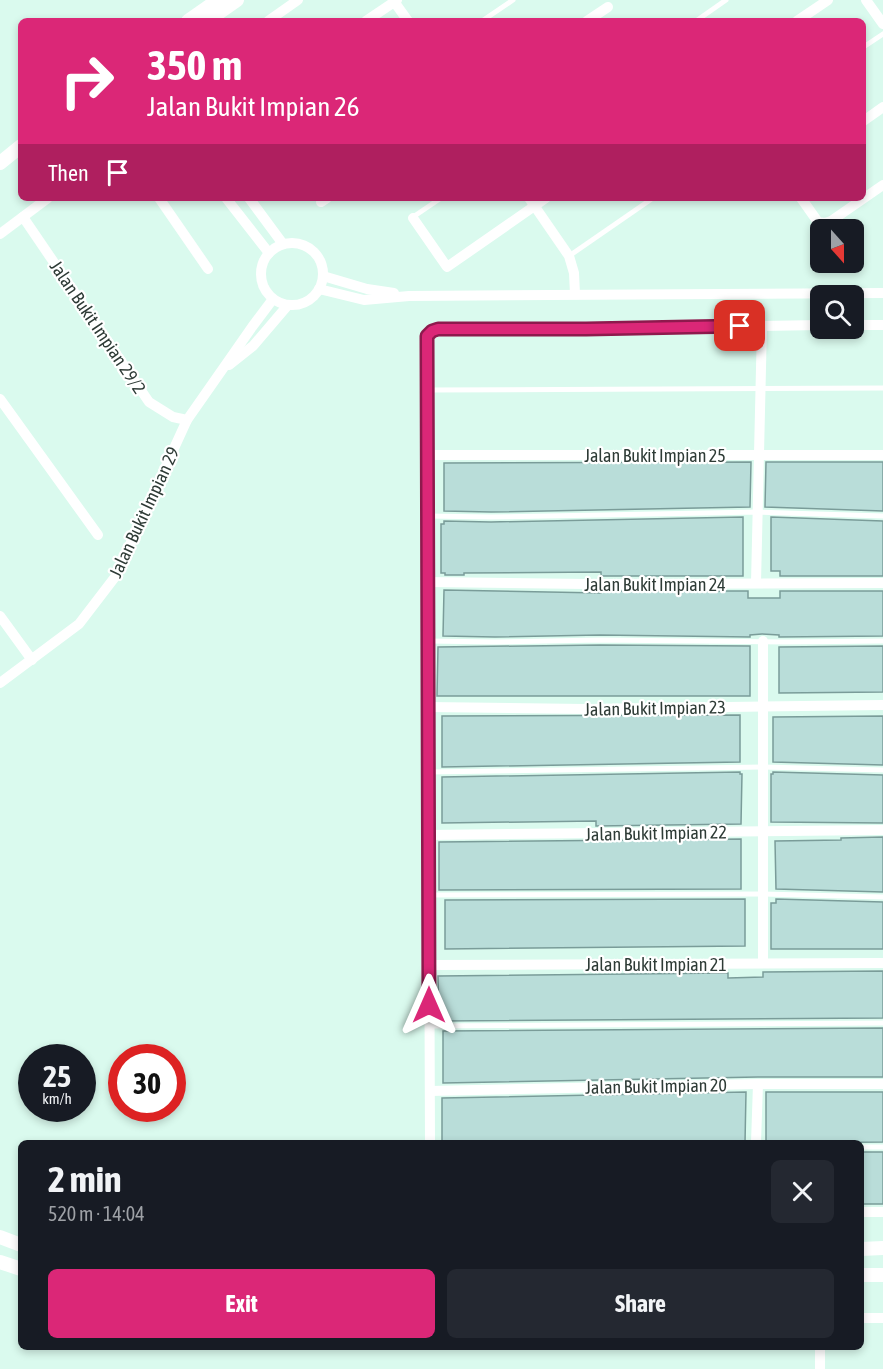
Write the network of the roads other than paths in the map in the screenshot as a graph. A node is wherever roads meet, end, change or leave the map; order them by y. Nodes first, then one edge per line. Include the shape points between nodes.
1 (218, 0) edge
2 (237, 0) edge
3 (298, 0) edge
4 (395, 0) edge
5 (513, 0) edge
6 (726, 0) edge
7 (828, 0) edge
8 (867, 0) edge
9 (606, 5) dead end
10 (192, 18) edge
11 (211, 18) edge
12 (272, 18) edge
13 (370, 18) edge
14 (406, 18) edge
15 (486, 18) edge
16 (591, 18) edge
17 (700, 18) edge
18 (801, 18) edge
19 (883, 24) edge
20 (883, 34) edge
21 (866, 45) edge
22 (883, 107) edge
23 (866, 119) edge
24 (883, 185) edge
25 (866, 197) edge
26 (44, 201) edge
27 (161, 201) edge
28 (233, 201) edge
29 (251, 201) edge
30 (437, 201) edge
31 (649, 201) edge
32 (803, 201) edge
33 (860, 201) edge
34 (532, 202) edge
35 (23, 217) junction
36 (412, 218) joint
37 (0, 234) edge
38 (283, 244) junction
39 (269, 253) junction
40 (569, 256) junction
41 (208, 269) dead end
42 (323, 276) junction
43 (319, 289) junction
44 (883, 293) edge
45 (575, 294) junction
46 (409, 296) junction
47 (273, 299) junction
48 (288, 305) junction
49 (810, 325) edge
50 (864, 325) edge
51 (883, 325) edge
52 (762, 326) junction
53 (218, 375) junction
54 (883, 388) edge
55 (760, 389) junction
56 (426, 390) junction
57 (0, 399) edge
58 (187, 420) junction
59 (427, 455) junction
60 (759, 455) junction
61 (883, 455) edge
62 (757, 512) junction
63 (427, 516) junction
64 (883, 516) edge
65 (98, 535) dead end
66 (427, 582) junction
67 (756, 583) junction
68 (883, 583) edge
69 (0, 616) edge
70 (428, 641) junction
71 (763, 641) junction
72 (883, 641) edge
73 (32, 660) junction
74 (0, 683) edge
75 (883, 705) edge
76 (763, 706) junction
77 (428, 707) junction
78 (763, 767) junction
79 (883, 770) edge
80 (428, 772) junction
81 (883, 830) edge
82 (763, 831) junction
83 (428, 835) junction
84 (429, 894) junction
85 (763, 894) junction
86 (883, 897) edge
87 (763, 963) junction
88 (883, 963) edge
89 (429, 965) junction
90 (883, 1023) edge
91 (429, 1026) junction
92 (758, 1084) junction
93 (883, 1084) edge
94 (430, 1091) junction
95 (430, 1140) edge
96 (756, 1140) edge
97 (864, 1147) edge
98 (883, 1147) edge
99 (864, 1212) edge
100 (883, 1212) edge
101 (0, 1237) edge
102 (18, 1244) edge
103 (883, 1248) edge
104 (864, 1249) edge
105 (0, 1262) edge
106 (18, 1268) edge
107 (864, 1275) edge
108 (883, 1275) edge
109 (864, 1318) edge
110 (883, 1318) edge
111 (820, 1350) edge
112 (820, 1369) edge

1 - 10 street
2 - 11 street
3 - 12 street
4 - 13 street
4 - 14 street
5 - 15 lane
6 - 17 lane
7 - 18 street
8 - 19 street
9 - 16 street
20 - 21 lane
22 - 23 street
24 - 25 street
26 - 35 street
27 - 41 street
28 - 39 street
29 - 38 street
30 - 36 lane
31 - 40 lane
32 - 33 street via 818,222 825,223
34 - 36 street via 447,267
34 - 40 street
35 - 37 street
35 - 58 street, Jalan Bukit Impian 29/2 via 149,402 173,417
38 - 39 street
38 - 42 street via 311,249 318,257
39 - 47 street via 261,271 262,282
40 - 45 street
42 - 43 street
42 - 46 street
43 - 46 street via 364,300
43 - 48 street via 309,300
44 - 45 street
45 - 46 street
47 - 48 street
47 - 53 street, Jalan Bukit Impian 29
48 - 53 street, Jalan Bukit Impian 29
49 - 52 street
50 - 51 street
52 - 55 street
52 - 56 street via 438,329 427,336
53 - 58 street, Jalan Bukit Impian 29
54 - 55 lane
55 - 56 lane
55 - 60 street
56 - 59 street
57 - 65 street
58 - 73 street, Jalan Bukit Impian 29 via 115,577 79,624
59 - 60 street, Jalan Bukit Impian 25
59 - 63 street
60 - 61 street, Jalan Bukit Impian 25
60 - 62 street
62 - 63 lane
62 - 64 lane
62 - 67 street
63 - 66 street
66 - 67 street, Jalan Bukit Impian 24
66 - 70 street
67 - 68 street, Jalan Bukit Impian 24
69 - 73 street
70 - 71 lane
70 - 77 street
71 - 72 lane
71 - 76 street
73 - 74 street, Jalan Bukit Impian 29
75 - 76 street, Jalan Bukit Impian 23
76 - 77 street, Jalan Bukit Impian 23
76 - 78 street
77 - 80 street
78 - 79 lane
78 - 80 lane
78 - 82 street
80 - 83 street
81 - 82 street, Jalan Bukit Impian 22
82 - 83 street, Jalan Bukit Impian 22
82 - 85 street
83 - 84 street
84 - 85 lane
84 - 89 street
85 - 86 lane
85 - 87 street
87 - 88 street, Jalan Bukit Impian 21
87 - 89 street, Jalan Bukit Impian 21
89 - 91 street
90 - 91 lane
91 - 94 street
92 - 93 street, Jalan Bukit Impian 20
92 - 94 street, Jalan Bukit Impian 20
92 - 96 street
94 - 95 street
97 - 98 lane
99 - 100 street
101 - 102 street
103 - 104 street
105 - 106 street
107 - 108 street
109 - 110 street
111 - 112 street

